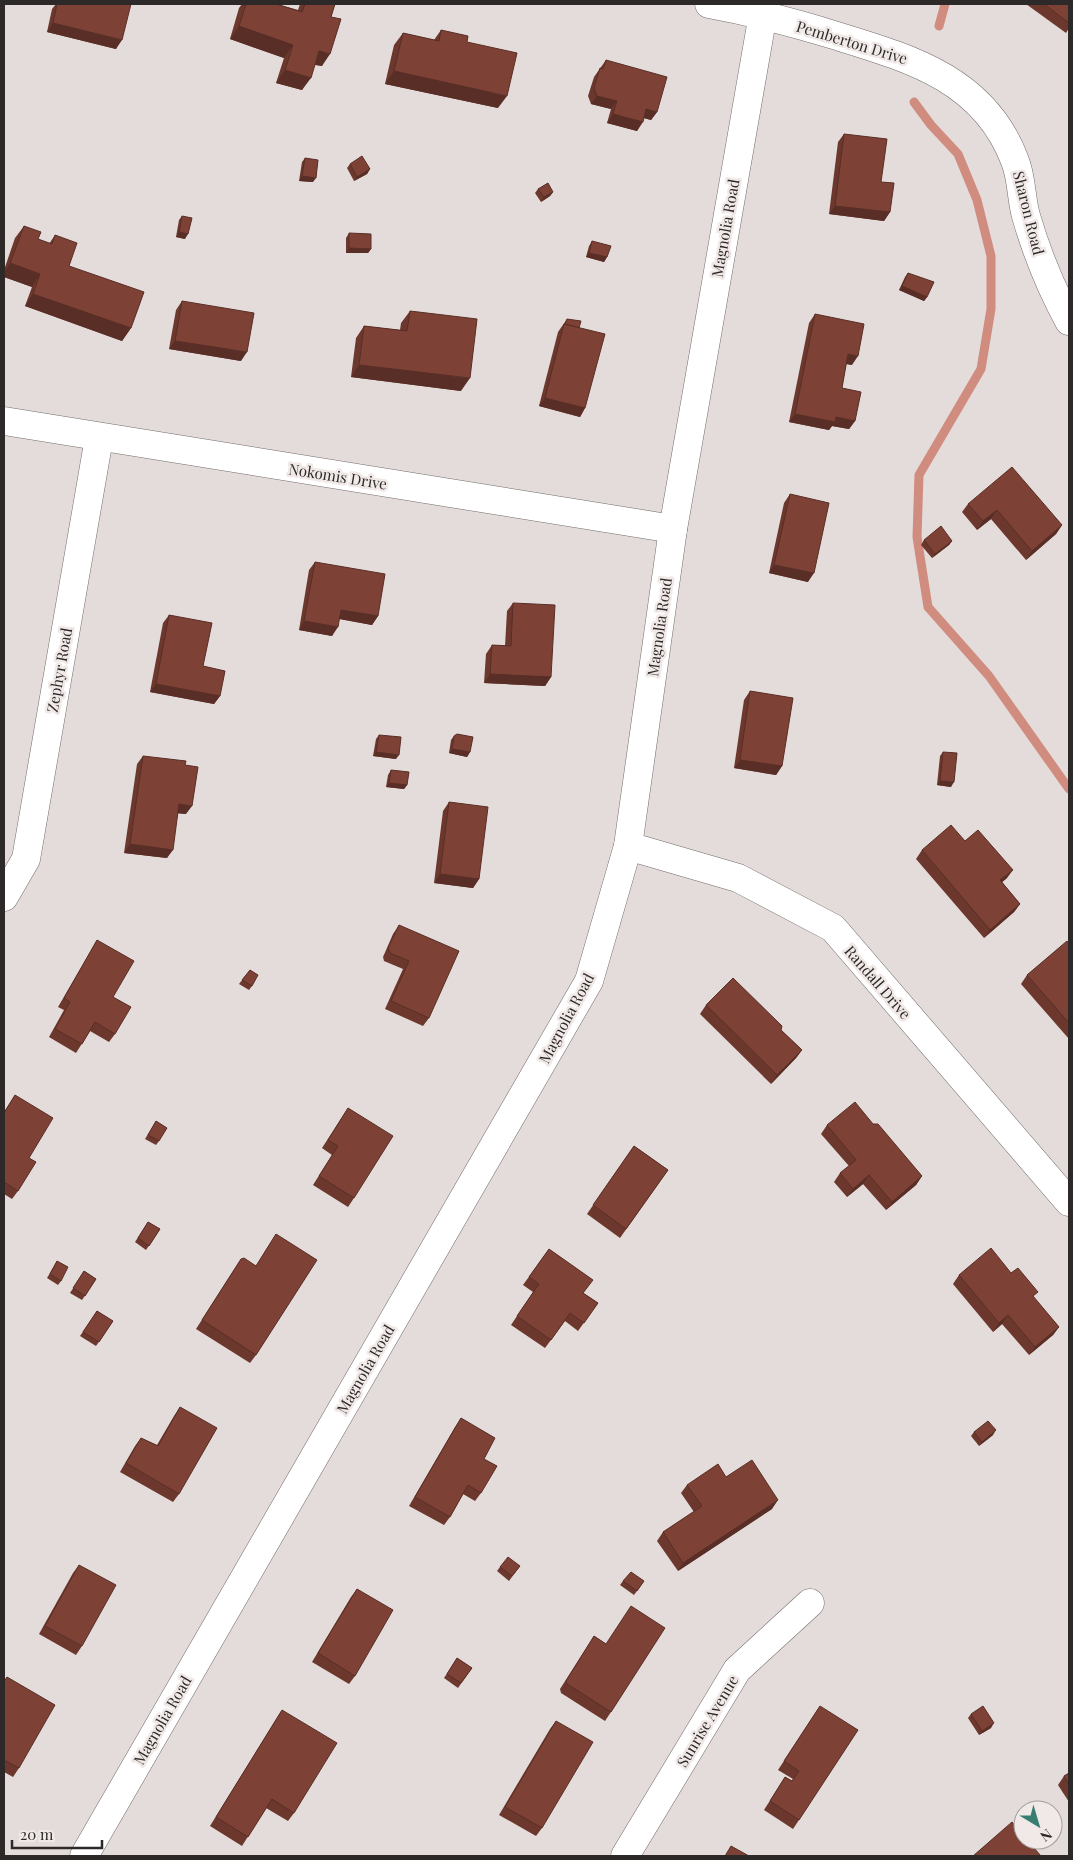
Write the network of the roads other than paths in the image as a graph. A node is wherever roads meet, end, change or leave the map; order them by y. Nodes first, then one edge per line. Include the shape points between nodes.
1 (709, 4) edge
2 (763, 14) junction
3 (982, 107) joint
4 (1069, 321) edge
5 (4, 421) edge
6 (99, 438) junction
7 (673, 529) junction
8 (628, 846) junction
9 (4, 896) edge
10 (1069, 1202) edge
11 (810, 1603) dead end
12 (84, 1856) edge
13 (625, 1856) edge

1 - 2 street, Pemberton Drive
2 - 3 street, Pemberton Drive via 901,55 936,71
2 - 7 street, Magnolia Road
3 - 4 street, Sharon Road via 1002,132 1016,162 1026,216 1048,282
5 - 6 street, Nokomis Drive
6 - 7 street, Nokomis Drive
6 - 9 street, Zephyr Road via 26,860
7 - 8 street, Magnolia Road
8 - 10 street, Randall Drive via 738,878 832,928
8 - 12 street, Magnolia Road via 589,981
11 - 13 street, Sunrise Avenue via 737,1670

